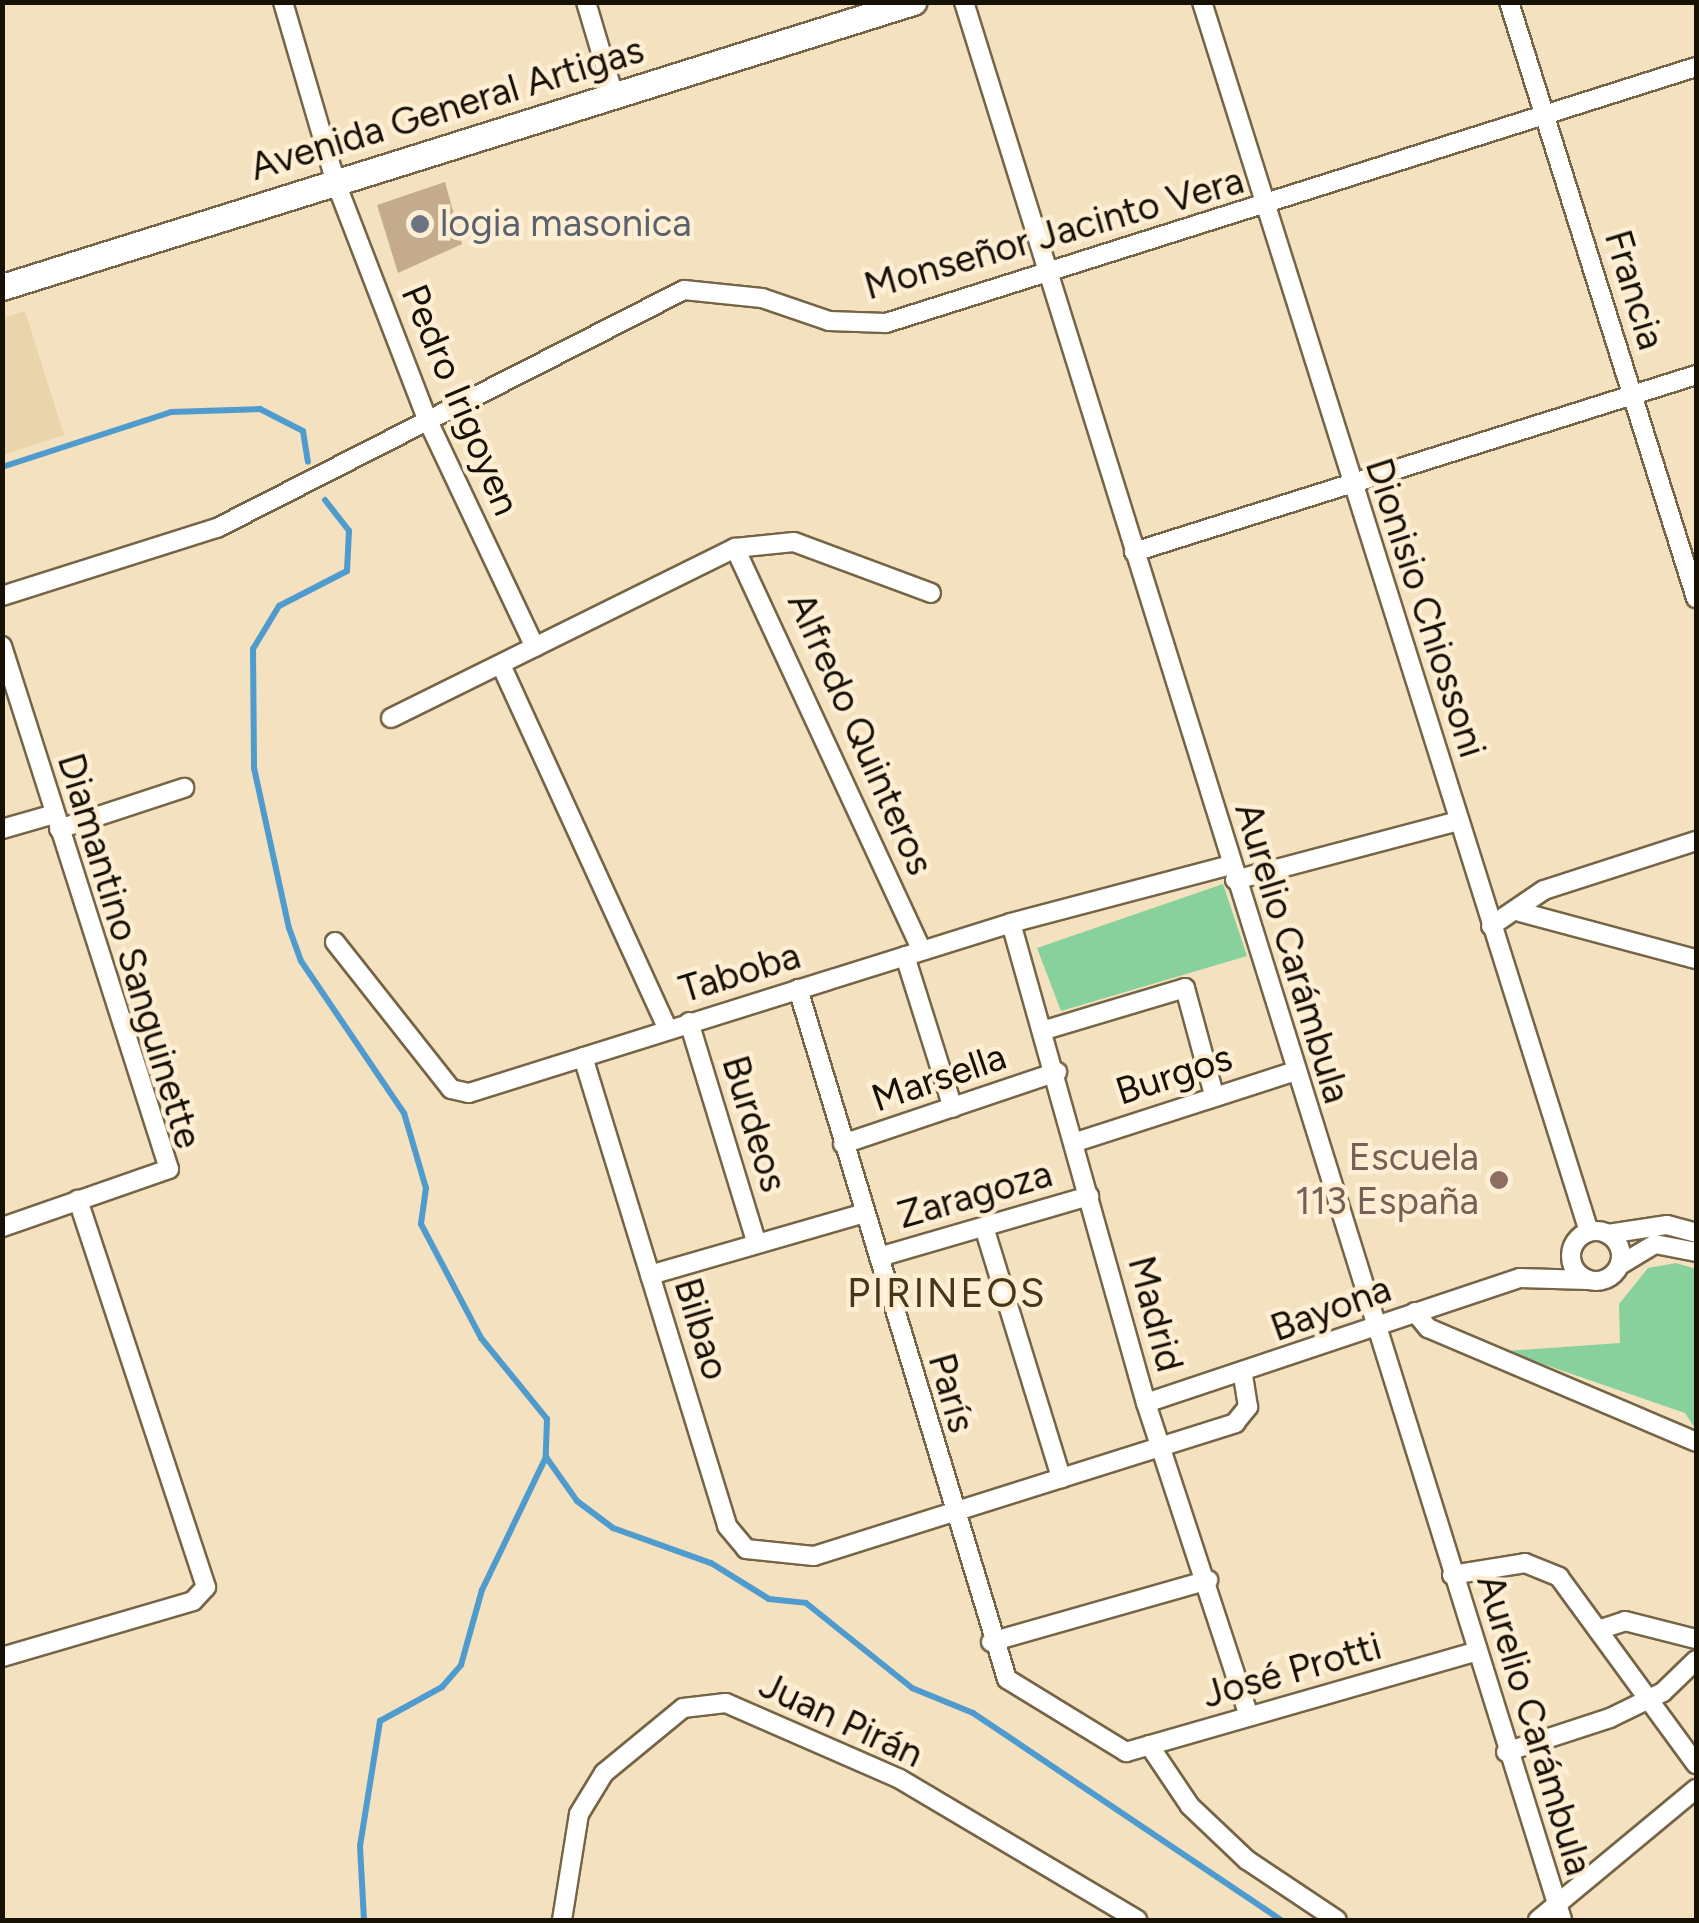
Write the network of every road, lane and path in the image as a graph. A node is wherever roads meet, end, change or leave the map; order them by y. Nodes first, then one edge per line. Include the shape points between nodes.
1 (283, 2) edge
2 (586, 2) edge
3 (964, 2) edge
4 (1202, 2) edge
5 (1509, 2) edge
6 (908, 3) edge
7 (1696, 67) edge
8 (614, 96) junction
9 (1545, 116) junction
10 (336, 183) junction
11 (1266, 206) junction
12 (1046, 273) junction
13 (2, 287) edge
14 (1696, 375) edge
15 (1633, 396) junction
16 (428, 421) junction
17 (1350, 484) junction
18 (734, 548) junction
19 (1134, 552) junction
20 (931, 593) dead end
21 (2, 596) edge
22 (1696, 598) edge
23 (2, 646) edge
24 (535, 647) junction
25 (501, 665) junction
26 (390, 718) dead end
27 (184, 788) dead end
28 (56, 821) junction
29 (1458, 821) junction
30 (2, 829) edge
31 (1696, 842) edge
32 (1233, 872) junction
33 (1520, 912) junction
34 (1012, 923) junction
35 (1491, 926) junction
36 (335, 942) dead end
37 (914, 953) junction
38 (1696, 958) edge
39 (798, 989) junction
40 (690, 1022) junction
41 (668, 1028) junction
42 (1045, 1030) junction
43 (583, 1056) junction
44 (1056, 1072) junction
45 (1293, 1072) junction
46 (1214, 1096) junction
47 (952, 1108) junction
48 (1076, 1142) junction
49 (843, 1144) junction
50 (1089, 1196) junction
51 (78, 1200) junction
52 (865, 1213) junction
53 (2, 1227) edge
54 (984, 1227) junction
55 (1598, 1233) junction
56 (1696, 1234) edge
57 (757, 1244) junction
58 (1572, 1248) junction
59 (1696, 1252) edge
60 (879, 1257) junction
61 (1620, 1265) junction
62 (1537, 1274) junction
63 (650, 1275) junction
64 (1588, 1280) junction
65 (1415, 1312) junction
66 (1379, 1327) junction
67 (1243, 1374) junction
68 (1146, 1403) junction
69 (1166, 1442) junction
70 (1696, 1442) edge
71 (1061, 1478) junction
72 (951, 1513) junction
73 (1452, 1574) junction
74 (1208, 1580) junction
75 (1598, 1630) junction
76 (1696, 1639) edge
77 (991, 1642) junction
78 (1475, 1652) junction
79 (2, 1657) edge
80 (1696, 1660) edge
81 (1650, 1699) junction
82 (1249, 1717) junction
83 (1149, 1746) junction
84 (1126, 1752) joint
85 (1506, 1752) junction
86 (1696, 1764) edge
87 (1696, 1789) edge
88 (1554, 1900) junction
89 (562, 1920) edge
90 (1137, 1920) edge
91 (1337, 1920) edge
92 (1538, 1920) edge
93 (1562, 1920) edge

1 - 10 street, Pedro Irigoyen
2 - 8 street
3 - 12 street, Aurelio Carámbula
4 - 11 street, Dionisio Chiossoni
5 - 9 street, Francia
6 - 8 main road, Avenida General Artigas
7 - 9 street, Monseñor Jacinto Vera
8 - 10 main road, Avenida General Artigas
9 - 11 street, Monseñor Jacinto Vera
9 - 15 street, Francia
10 - 13 main road, Avenida General Artigas
10 - 16 street, Pedro Irigoyen
11 - 12 street, Monseñor Jacinto Vera
11 - 17 street, Dionisio Chiossoni
12 - 16 street, Monseñor Jacinto Vera via 860,326 762,298 684,290
12 - 19 street, Aurelio Carámbula
14 - 15 street
15 - 17 street
15 - 22 street, Francia
16 - 21 street, Monseñor Jacinto Vera via 217,528
16 - 24 street, Pedro Irigoyen
17 - 19 street
17 - 29 street, Dionisio Chiossoni
18 - 20 street via 794,542
18 - 24 street
18 - 37 street, Alfredo Quinteros
19 - 32 street, Aurelio Carámbula
23 - 28 street, Diamantino Sanguinette
24 - 25 street
25 - 26 street
25 - 41 street
27 - 28 street
28 - 30 street
28 - 51 street, Diamantino Sanguinette via 169,1169
29 - 32 street, Taboba
29 - 35 street, Dionisio Chiossoni
31 - 33 street via 1544,890
32 - 34 street, Taboba
32 - 45 street, Aurelio Carámbula
33 - 35 street
33 - 38 street
34 - 37 street, Taboba
34 - 42 street, Madrid
35 - 55 street, Dionisio Chiossoni
36 - 43 street, Taboba via 451,1089 468,1093
37 - 39 street, Taboba
37 - 47 street, Alfredo Quinteros
39 - 40 street, Taboba
39 - 49 street, París
40 - 41 street, Taboba
40 - 57 street, Burdeos
41 - 43 street, Taboba
42 - 44 street, Madrid
42 - 46 street via 1184,988
43 - 63 street, Bilbao
44 - 47 street, Marsella
44 - 48 street, Madrid
45 - 46 street, Burgos
45 - 66 street, Aurelio Carámbula
46 - 48 street, Burgos
47 - 49 street, Marsella
48 - 50 street, Madrid
49 - 52 street, París
50 - 54 street, Zaragoza
50 - 68 street, Madrid
51 - 53 street, Diamantino Sanguinette
51 - 79 street via 206,1574 192,1601
52 - 57 street
52 - 60 street, París
54 - 60 street, Zaragoza
54 - 71 street
55 - 56 street via 1666,1225
55 - 58 street, Bayona
55 - 61 street, Dionisio Chiossoni
57 - 63 street
58 - 62 street, Bayona
58 - 64 street via 1575,1270
59 - 61 street via 1655,1244
60 - 72 street, París
61 - 64 street
62 - 64 street, Bayona
62 - 65 street, Bayona
63 - 72 street, Bilbao via 727,1526 746,1549 814,1556
65 - 66 street, Bayona
65 - 70 street via 1428,1328
66 - 67 street, Bayona
66 - 73 street, Aurelio Carámbula
67 - 68 street, Bayona
67 - 69 street via 1245,1416
68 - 69 street, Madrid
69 - 71 street
69 - 74 street, Madrid
71 - 72 street
72 - 77 street, París
73 - 75 street via 1544,1568
73 - 78 street, Aurelio Carámbula
74 - 77 street
74 - 82 street, Madrid
75 - 76 street via 1626,1621
75 - 81 street
77 - 84 street, París via 1007,1680
78 - 82 street, José Protti
78 - 85 street, Aurelio Carámbula
80 - 81 street
81 - 85 street
81 - 86 street
82 - 83 street, José Protti
83 - 84 street, José Protti
83 - 91 street via 1190,1806 1233,1846
85 - 88 street, Aurelio Carámbula
87 - 88 street
88 - 92 street
88 - 93 street, Aurelio Carámbula
89 - 90 street, Juan Pirán via 579,1814 604,1773 683,1708 726,1704 900,1779

